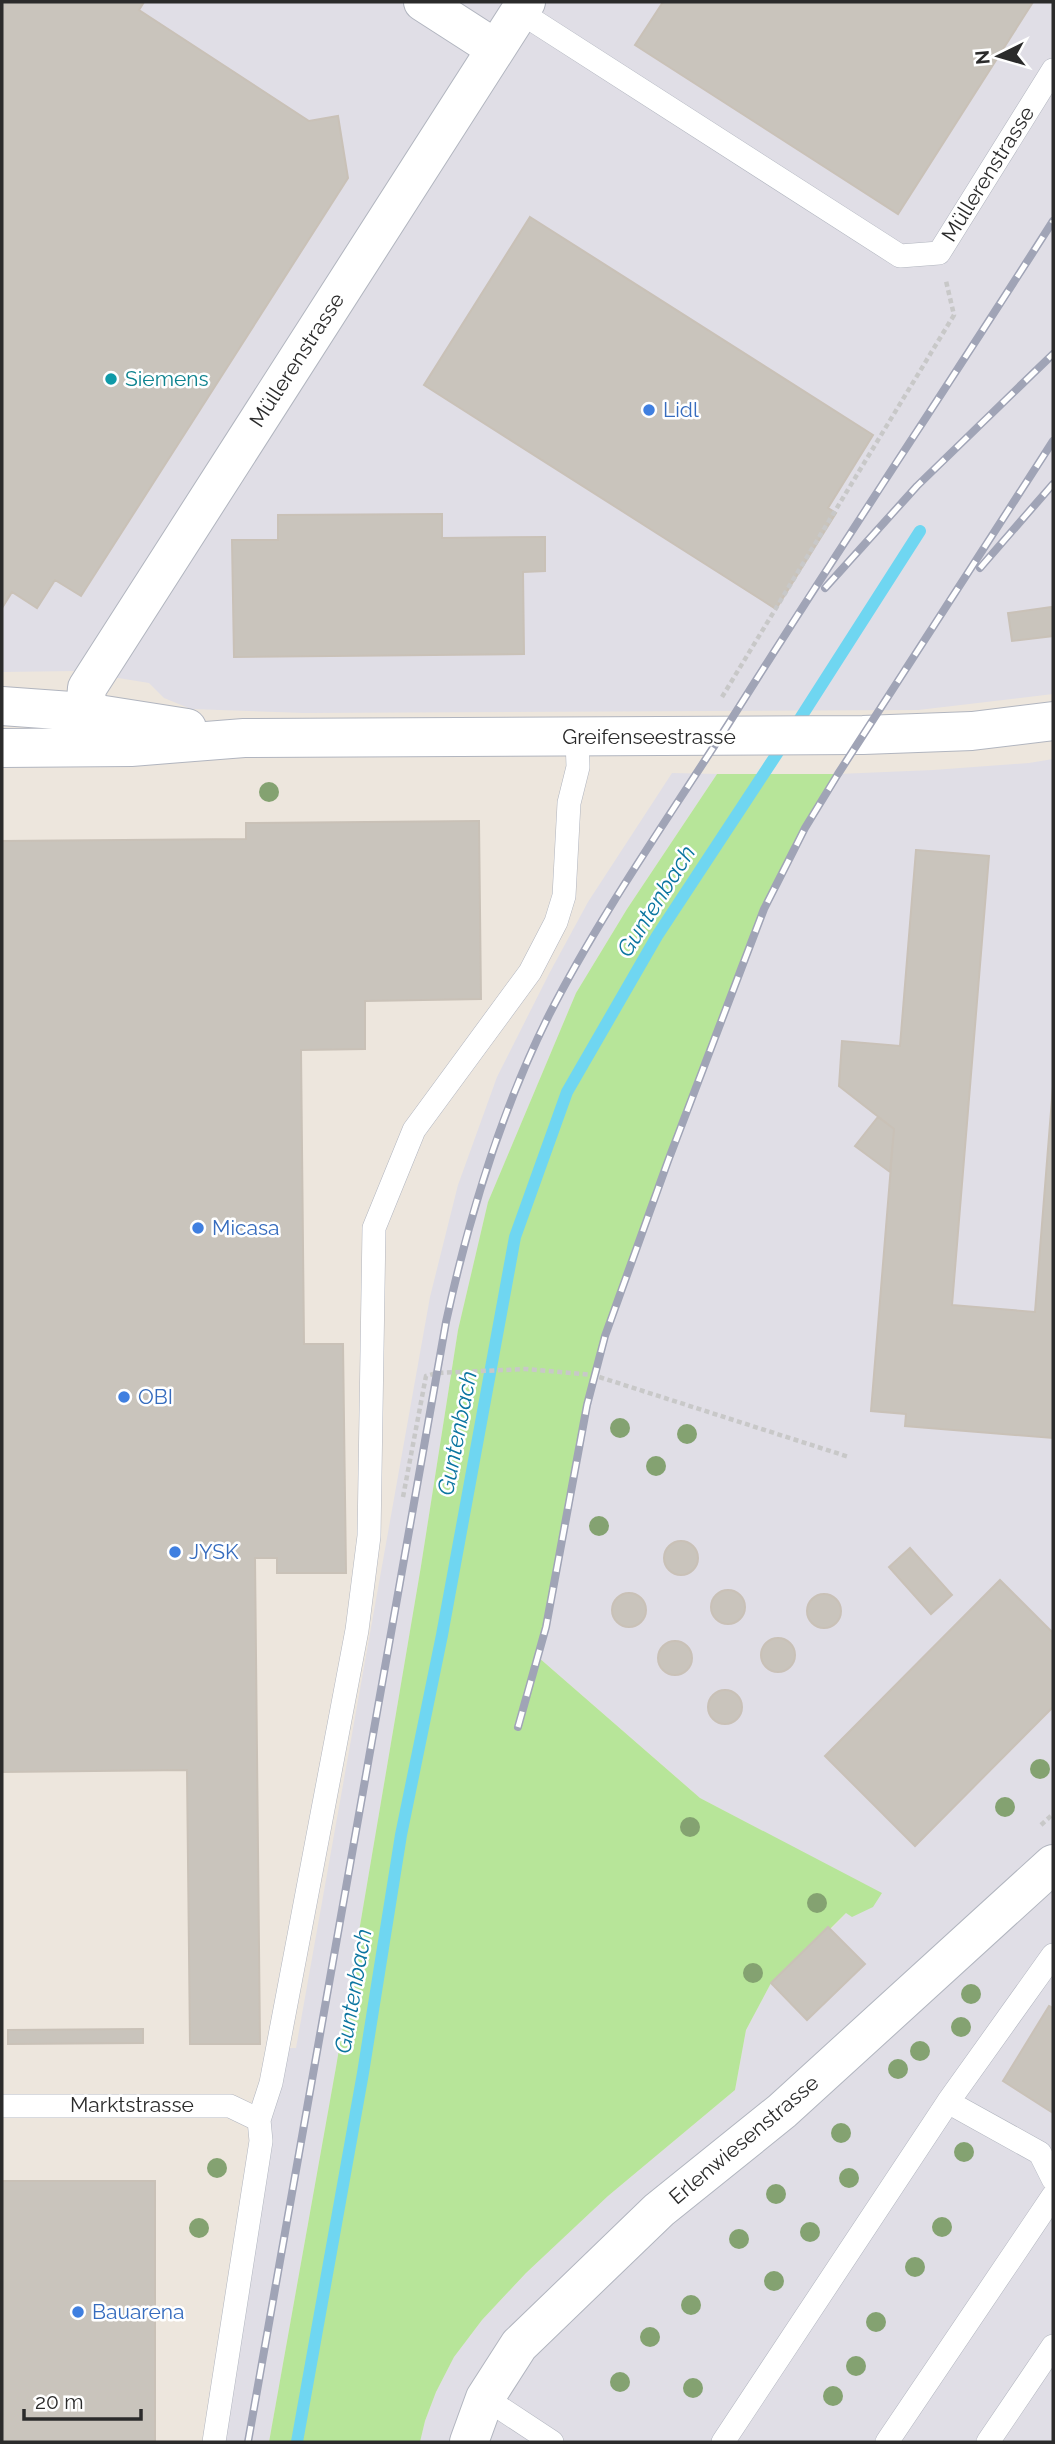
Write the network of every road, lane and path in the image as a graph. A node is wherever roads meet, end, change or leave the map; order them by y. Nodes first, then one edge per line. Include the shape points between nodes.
1 (423, 2) edge
2 (523, 7) edge
3 (496, 49) junction
4 (1053, 70) edge
5 (939, 253) junction
6 (2, 706) edge
7 (85, 712) junction
8 (1053, 721) edge
9 (577, 737) junction
10 (698, 737) junction
11 (244, 738) junction
12 (9, 748) edge
13 (464, 1371) dead end
14 (849, 1457) dead end
15 (1053, 1864) edge
16 (1053, 1955) edge
17 (948, 2102) junction
18 (2, 2106) edge
19 (259, 2120) junction
20 (1053, 2179) edge
21 (1053, 2196) edge
22 (1053, 2346) edge
23 (485, 2398) junction
24 (214, 2442) edge
25 (469, 2442) edge
26 (552, 2442) edge
27 (723, 2442) edge
28 (887, 2442) edge
29 (988, 2442) edge

1 - 3 street
2 - 3 street, Müllerenstrasse
2 - 5 lane, Müllerenstrasse via 900,256
3 - 7 street, Müllerenstrasse via 87,688
4 - 5 lane, Müllerenstrasse
5 - 10 path via 954,315
6 - 7 street, Greifenseestrasse
7 - 11 street, Greifenseestrasse
7 - 12 street via 66,727
8 - 10 street, Greifenseestrasse via 972,731
9 - 10 street, Greifenseestrasse
9 - 11 street, Greifenseestrasse
9 - 19 lane via 564,896 556,922 530,972 414,1130 374,1228 369,1536 363,1590 271,2083
11 - 12 street, Greifenseestrasse via 131,747
13 - 14 path via 526,1369 593,1375
15 - 23 street, Erlenwiesenstrasse via 782,2111 659,2210 519,2346
16 - 17 lane
17 - 20 lane via 1040,2153
17 - 27 lane
18 - 19 lane, Marktstrasse via 230,2106
19 - 24 lane via 261,2141
21 - 28 lane
22 - 29 lane
23 - 25 street, Erlenwiesenstrasse
23 - 26 lane

